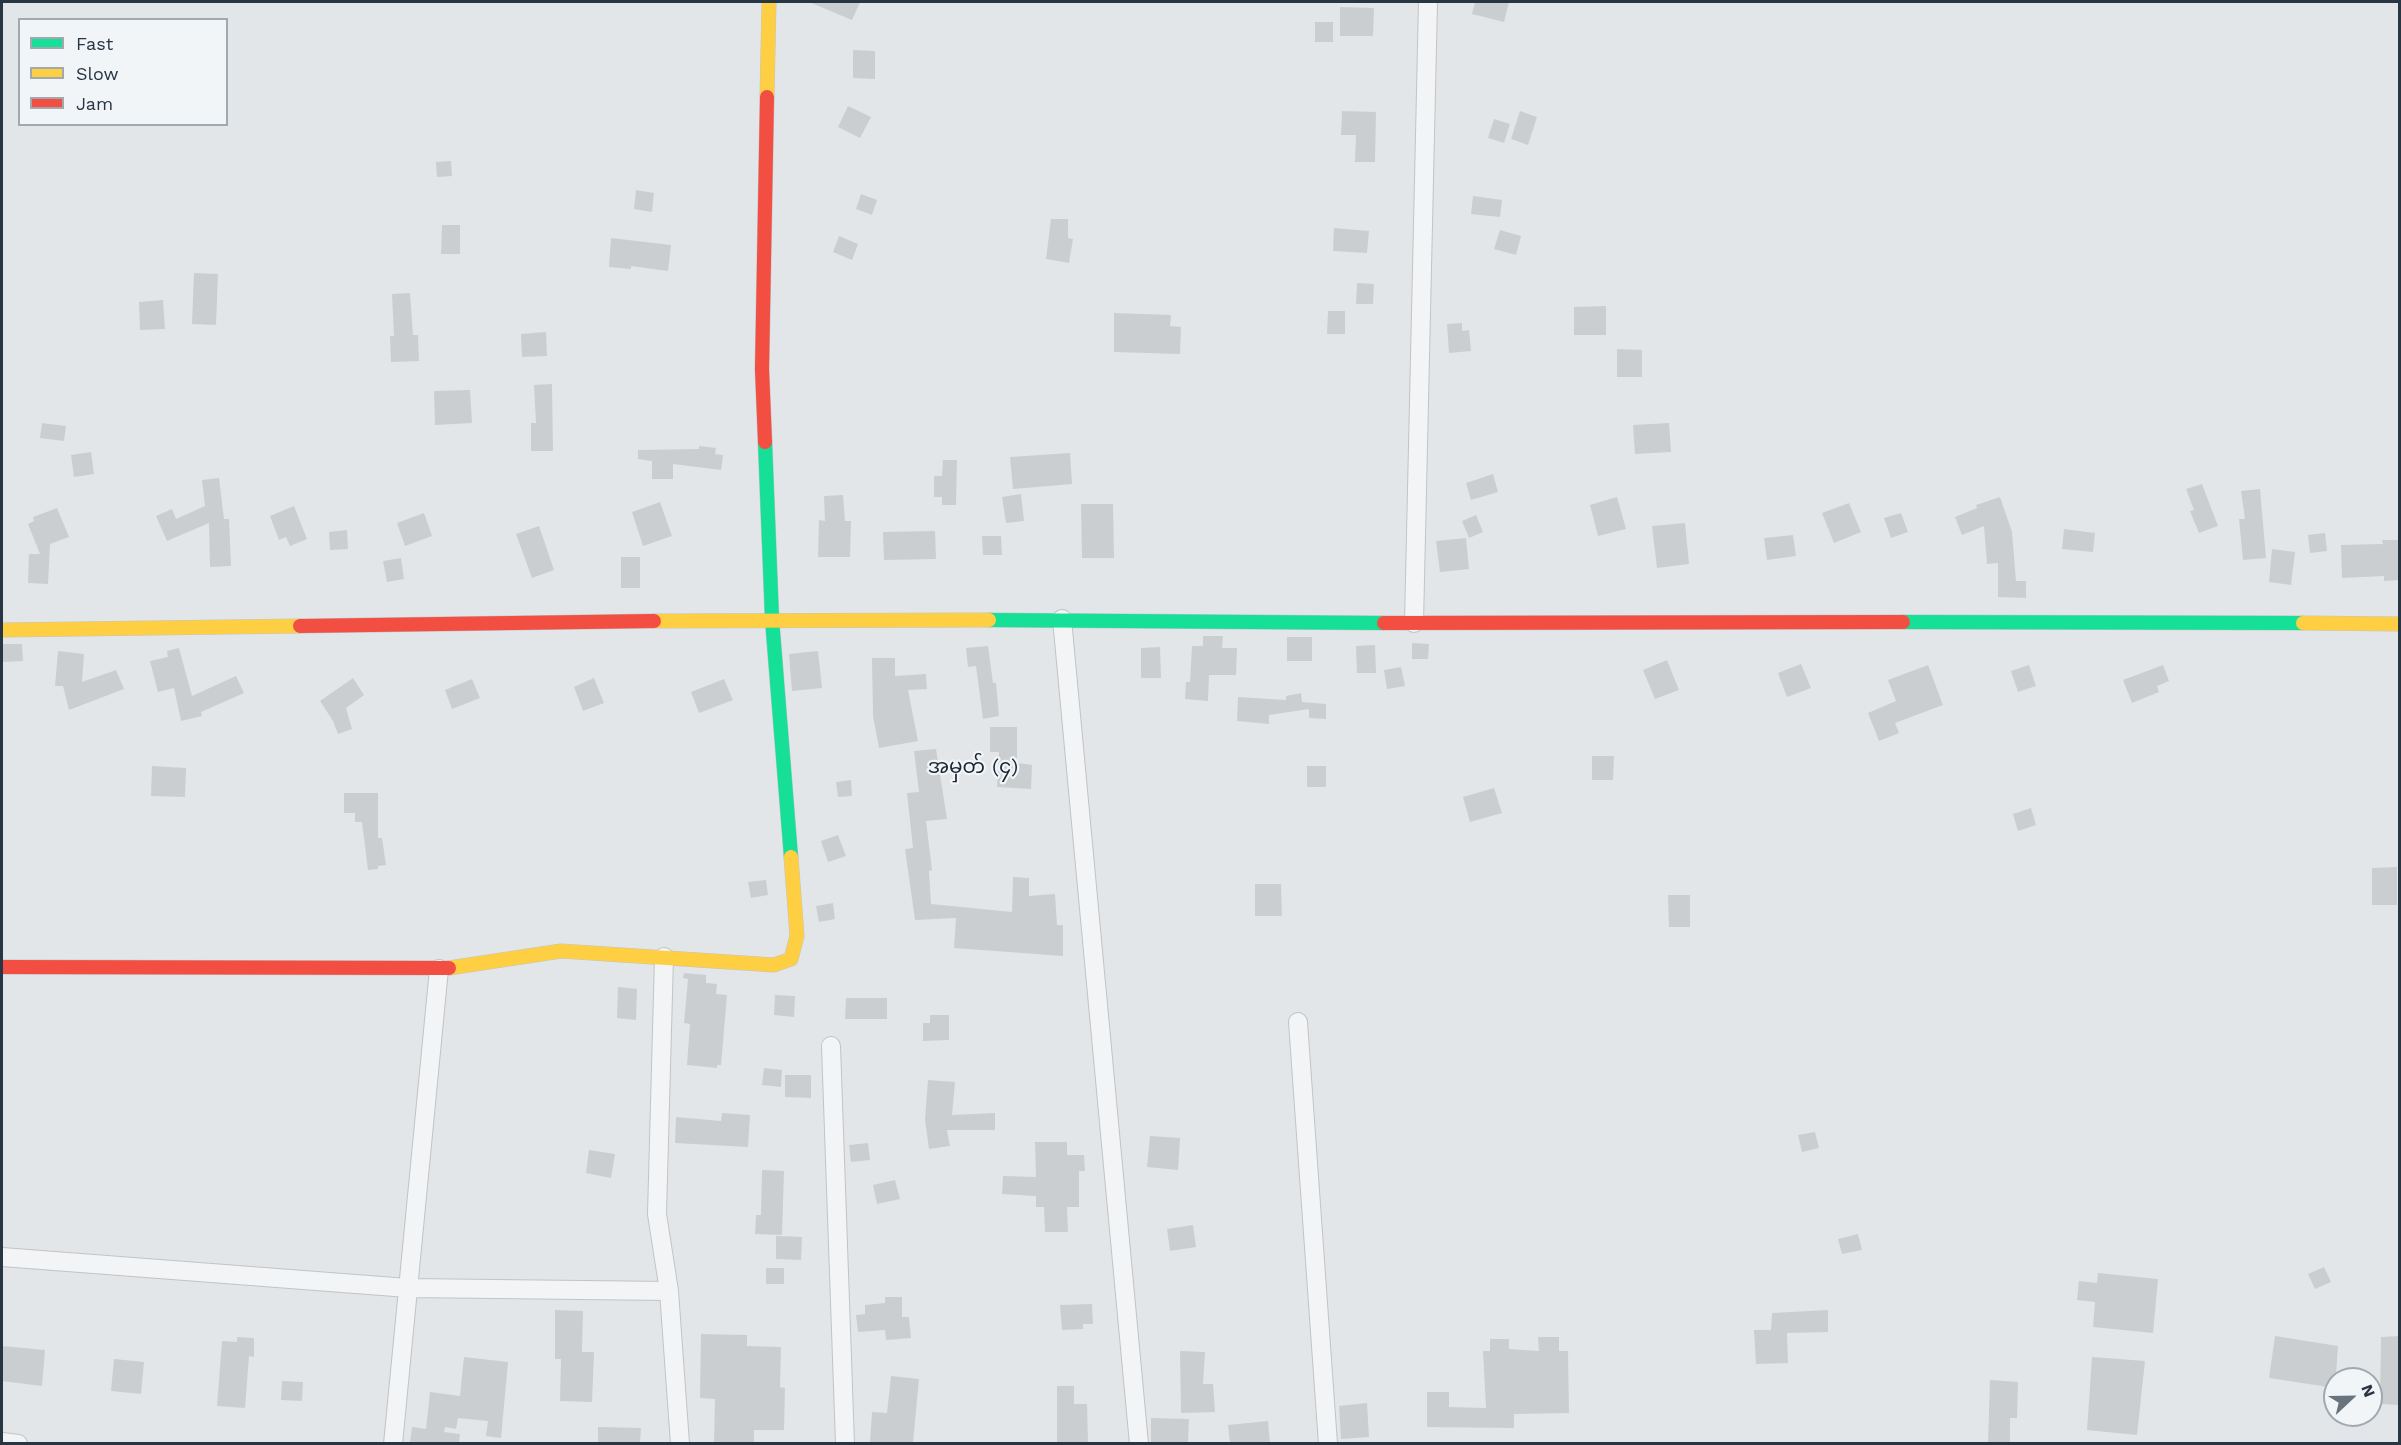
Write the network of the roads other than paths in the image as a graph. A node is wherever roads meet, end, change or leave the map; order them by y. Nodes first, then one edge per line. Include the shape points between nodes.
1 (769, 2) edge
2 (1428, 2) edge
3 (772, 619) junction
4 (1062, 619) junction
5 (1414, 624) junction
6 (2400, 624) edge
7 (2, 630) edge
8 (664, 957) junction
9 (2, 967) edge
10 (439, 969) junction
11 (1298, 1022) dead end
12 (831, 1046) dead end
13 (2, 1257) edge
14 (408, 1288) junction
15 (669, 1291) junction
16 (2, 1442) edge
17 (18, 1443) edge
18 (393, 1443) edge
19 (680, 1443) edge
20 (845, 1443) edge
21 (1139, 1443) edge
22 (1328, 1443) edge

1 - 3 street via 762,369
2 - 5 street
3 - 4 street
3 - 7 street
3 - 8 street via 797,936 790,959 774,965
4 - 5 street
4 - 21 street
5 - 6 street
8 - 10 street via 561,951
8 - 15 street via 657,1214
9 - 10 street
10 - 14 street
11 - 22 street
12 - 20 street
13 - 14 street
14 - 15 street
14 - 18 street
15 - 19 street
16 - 17 street

